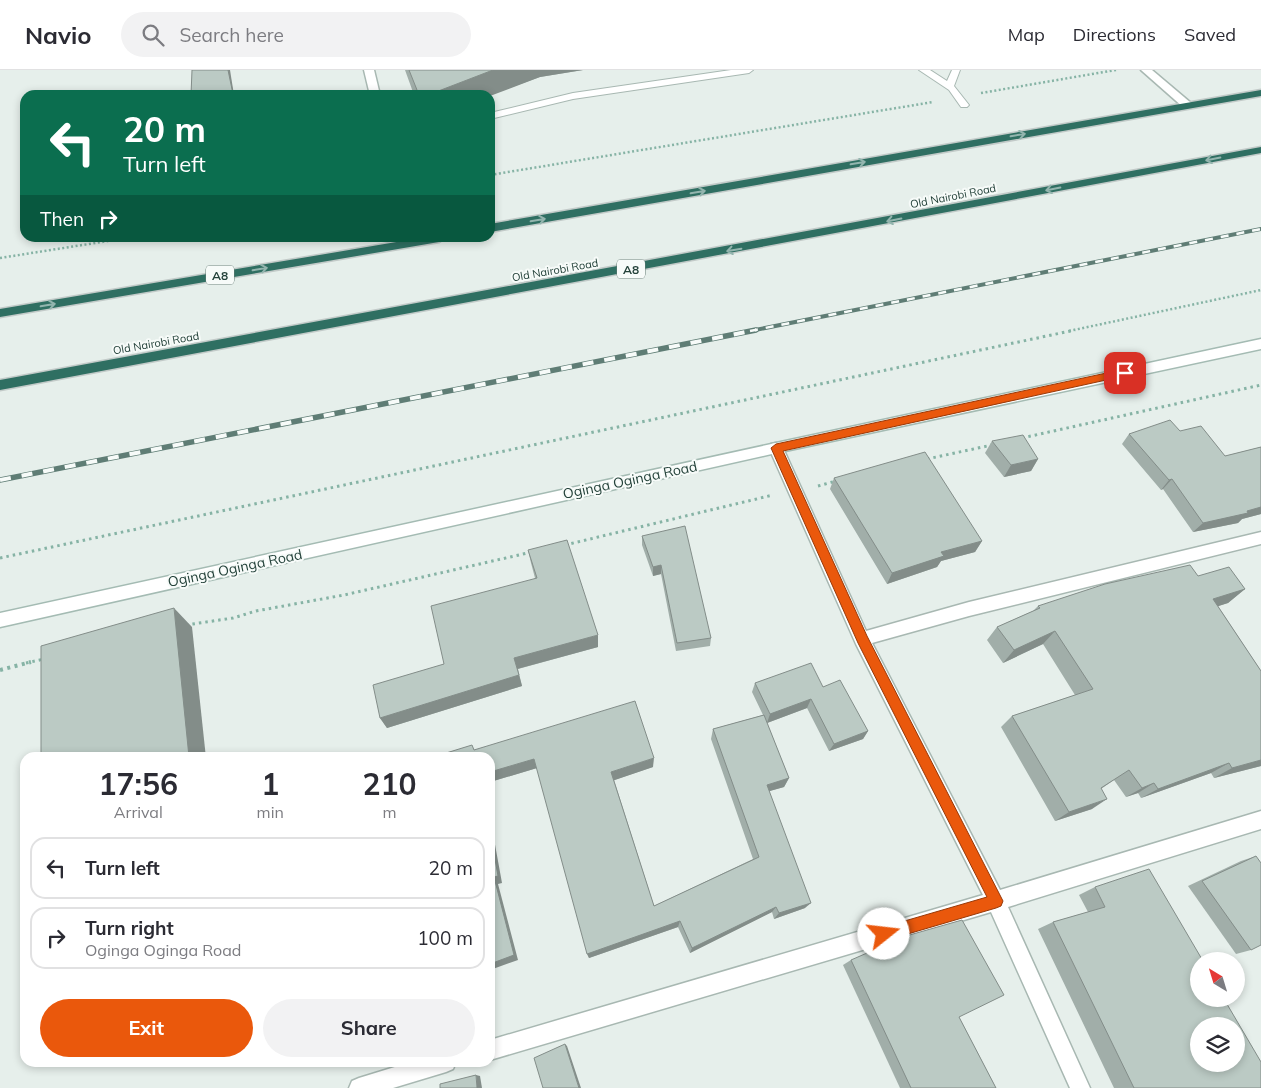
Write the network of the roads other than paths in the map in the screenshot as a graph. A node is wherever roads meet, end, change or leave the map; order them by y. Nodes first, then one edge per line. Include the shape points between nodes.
1 (369, 70) edge
2 (749, 70) edge
3 (923, 70) edge
4 (956, 70) edge
5 (1146, 70) edge
6 (950, 86) junction
7 (374, 90) edge
8 (1261, 93) edge
9 (962, 101) road end
10 (1187, 105) junction
11 (495, 115) edge
12 (1261, 150) edge
13 (495, 227) edge
14 (402, 242) edge
15 (0, 313) edge
16 (1261, 344) edge
17 (0, 385) edge
18 (776, 448) junction
19 (1261, 538) edge
20 (0, 620) edge
21 (862, 639) junction
22 (1261, 820) edge
23 (996, 901) junction
24 (495, 1049) edge
25 (429, 1067) edge
26 (360, 1088) edge
27 (1080, 1088) edge

1 - 7 street
2 - 11 lane via 573,96
3 - 6 lane
4 - 6 lane
5 - 10 street
6 - 9 lane
8 - 10 highway
13 -> 10 highway
12 -> 17 highway, Old Nairobi Road / A8
15 -> 14 highway, A8
16 - 18 street, Oginga Oginga Road
18 - 20 street, Oginga Oginga Road
18 - 21 street
19 - 21 street via 969,608
21 - 23 street
22 - 23 street
23 - 24 street
23 - 27 street
25 - 26 street

